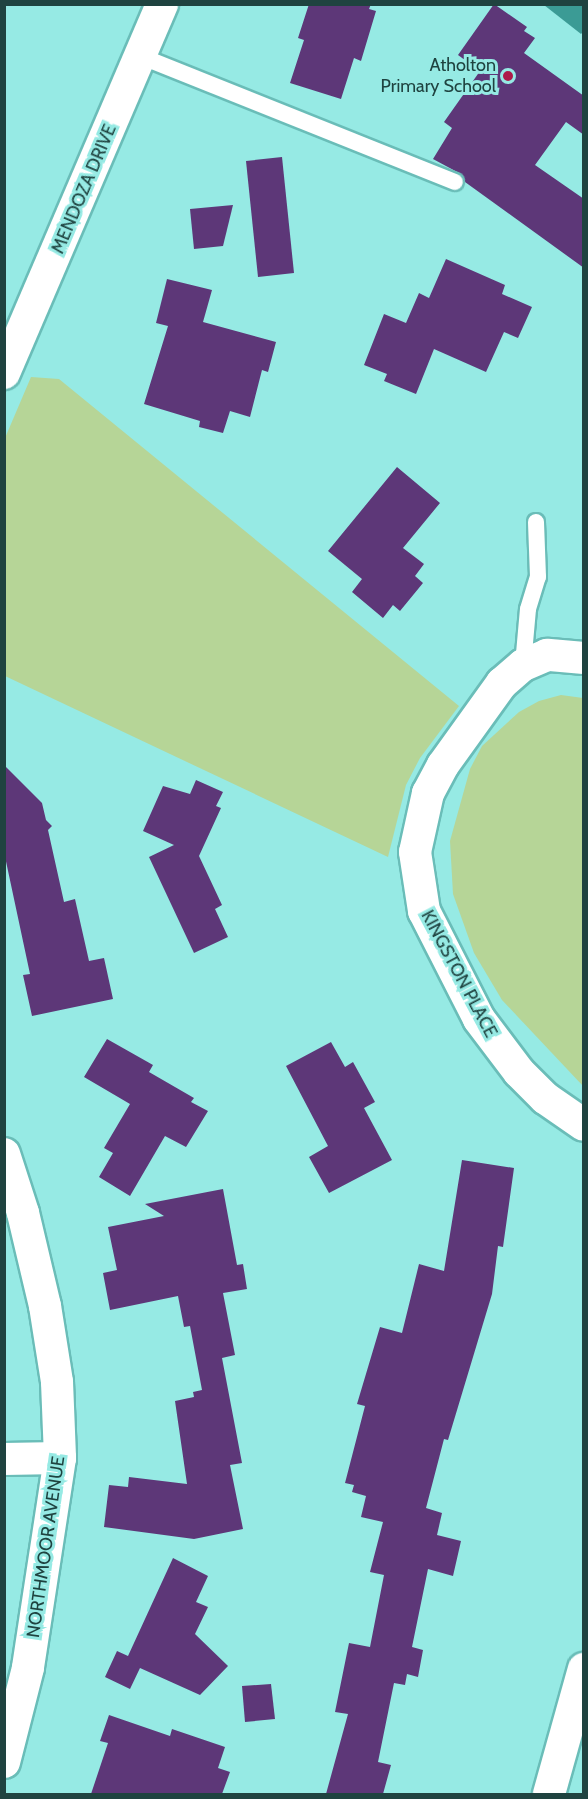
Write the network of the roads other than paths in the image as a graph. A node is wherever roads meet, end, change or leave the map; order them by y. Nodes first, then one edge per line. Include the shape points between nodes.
1 (159, 6) edge
2 (140, 56) junction
3 (455, 182) dead end
4 (4, 373) edge
5 (536, 522) dead end
6 (584, 658) edge
7 (523, 665) junction
8 (584, 1125) edge
9 (4, 1154) edge
10 (60, 1458) junction
11 (4, 1459) edge
12 (584, 1669) edge
13 (4, 1762) edge
14 (549, 1794) edge

1 - 2 street, MENDOZA DRIVE
2 - 3 lane
2 - 4 street, MENDOZA DRIVE
5 - 7 lane via 538,577 528,609
6 - 7 street, KINGSTON PLACE via 548,655
7 - 8 street, KINGSTON PLACE via 502,683 443,765 428,793 416,852 418,886 424,911 479,1019 501,1052 545,1098
9 - 10 street, NORTHMOOR AVENUE via 24,1213 45,1306 57,1382
10 - 11 street
10 - 13 street, NORTHMOOR AVENUE via 28,1668
12 - 14 street

